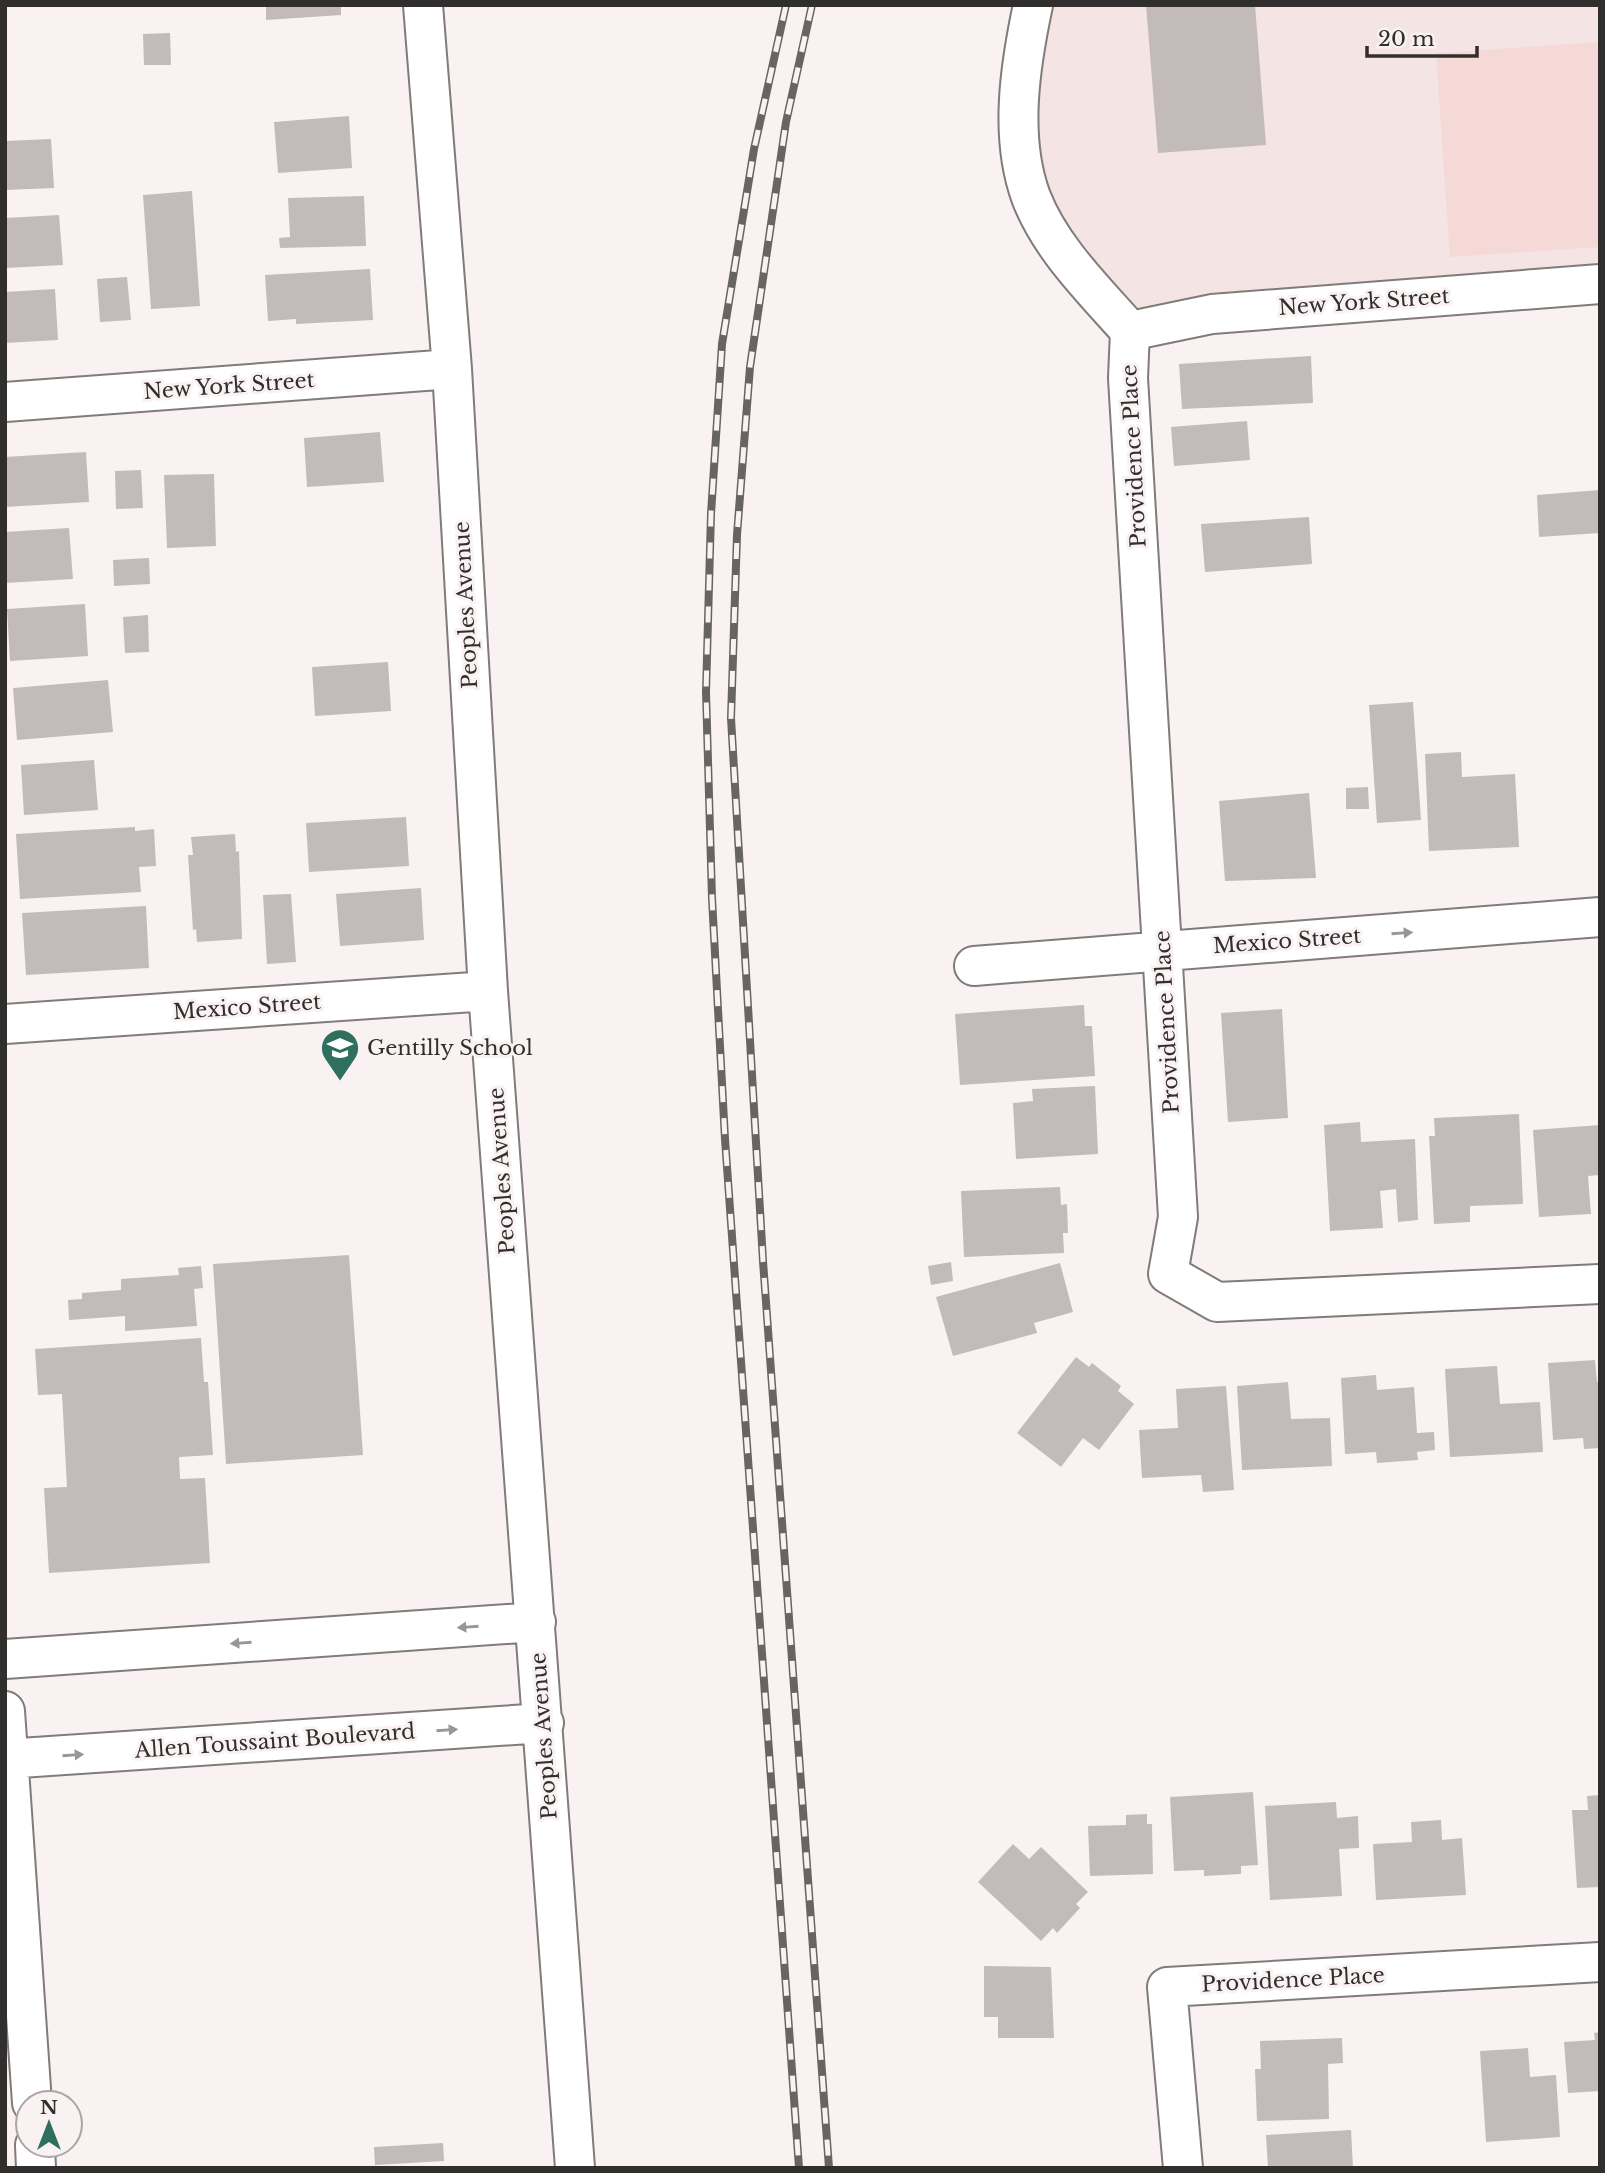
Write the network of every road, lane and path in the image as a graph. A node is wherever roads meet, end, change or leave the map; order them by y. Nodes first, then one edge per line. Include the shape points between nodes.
1 (423, 5) edge
2 (1033, 5) edge
3 (1600, 285) edge
4 (1130, 331) junction
5 (452, 369) junction
6 (5, 402) edge
7 (1600, 918) edge
8 (1163, 951) junction
9 (974, 966) dead end
10 (488, 991) junction
11 (5, 1024) edge
12 (1600, 1284) edge
13 (536, 1622) junction
14 (5, 1659) edge
15 (5, 1711) edge
16 (544, 1723) junction
17 (7, 1759) edge
18 (1600, 1962) edge
19 (31, 2089) edge
20 (576, 2168) edge
21 (1183, 2168) edge

1 - 5 street, Peoples Avenue
2 - 4 street via 1020,66 1021,152 1031,197 1076,270
3 - 4 street, New York Street via 1212,314
4 - 8 street, Providence Place via 1129,391
5 - 6 street, New York Street
5 - 10 street, Peoples Avenue
8 -> 7 street, Mexico Street
8 - 9 street, Mexico Street
8 - 12 street, Providence Place via 1178,1217 1168,1274 1217,1302
10 - 11 street, Mexico Street
10 - 13 street, Peoples Avenue
13 -> 14 street
13 - 16 street, Peoples Avenue
15 - 17 street
17 -> 16 street, Allen Toussaint Boulevard
16 - 20 street, Peoples Avenue
17 - 19 street
18 - 21 street, Providence Place via 1167,1987

